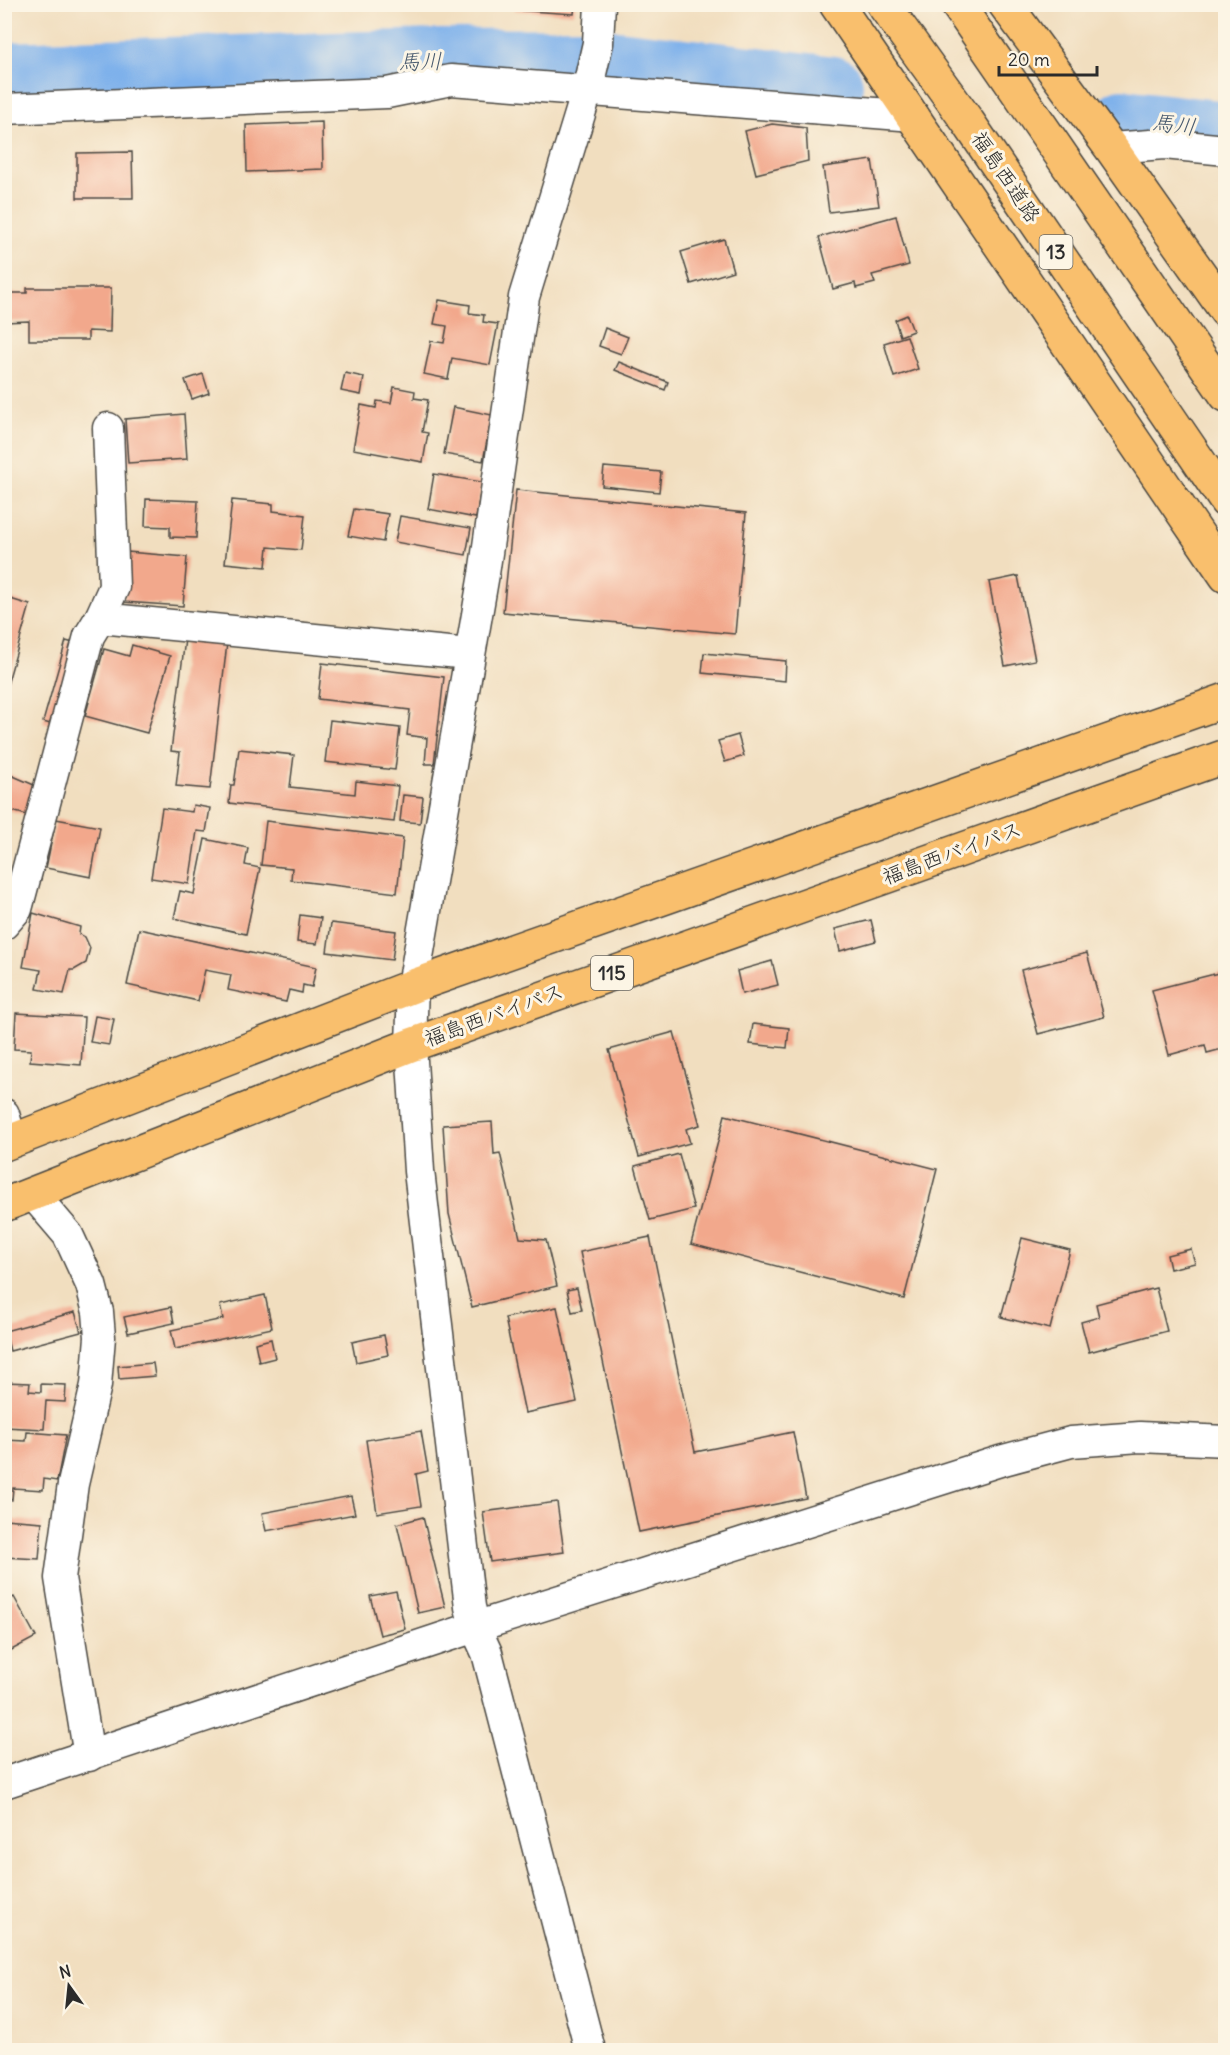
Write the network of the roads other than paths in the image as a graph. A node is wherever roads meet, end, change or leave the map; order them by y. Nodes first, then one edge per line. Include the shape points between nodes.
1 (600, 4) edge
2 (836, 4) edge
3 (883, 4) edge
4 (957, 4) edge
5 (1005, 4) edge
6 (589, 81) junction
7 (4, 109) edge
8 (914, 116) junction
9 (1111, 148) junction
10 (1226, 150) edge
11 (1226, 311) edge
12 (1226, 395) edge
13 (108, 428) dead end
14 (1226, 501) edge
15 (1226, 576) edge
16 (100, 618) junction
17 (469, 654) junction
18 (1226, 700) edge
19 (1226, 756) edge
20 (4, 924) edge
21 (412, 986) junction
22 (411, 1045) junction
23 (7, 1133) edge
24 (19, 1199) edge
25 (1226, 1441) edge
26 (475, 1627) junction
27 (89, 1756) junction
28 (4, 1784) edge
29 (590, 2050) edge

1 - 6 street via 598,43
2 - 8 highway
3 - 14 highway, 福島西道路 / 13
4 - 12 highway
5 - 9 highway
6 - 7 street via 451,80 387,93
6 - 8 street
6 - 17 street via 524,297
8 - 15 highway
9 - 10 street via 1164,144
9 - 11 highway
13 - 16 street via 114,587
16 - 17 street
16 - 20 street via 89,636 17,909
17 - 21 street
18 - 21 highway, 115
19 - 22 highway, 福島西バイパス / 115
21 - 22 street
21 - 23 highway, 115
22 - 24 highway, 福島西バイパス / 115
22 - 26 street via 419,1171
24 - 27 street via 68,1235 91,1285 98,1312 96,1385 73,1484 60,1578
25 - 26 street via 1140,1437 1071,1442
26 - 27 street
26 - 29 street via 487,1653
27 - 28 street

